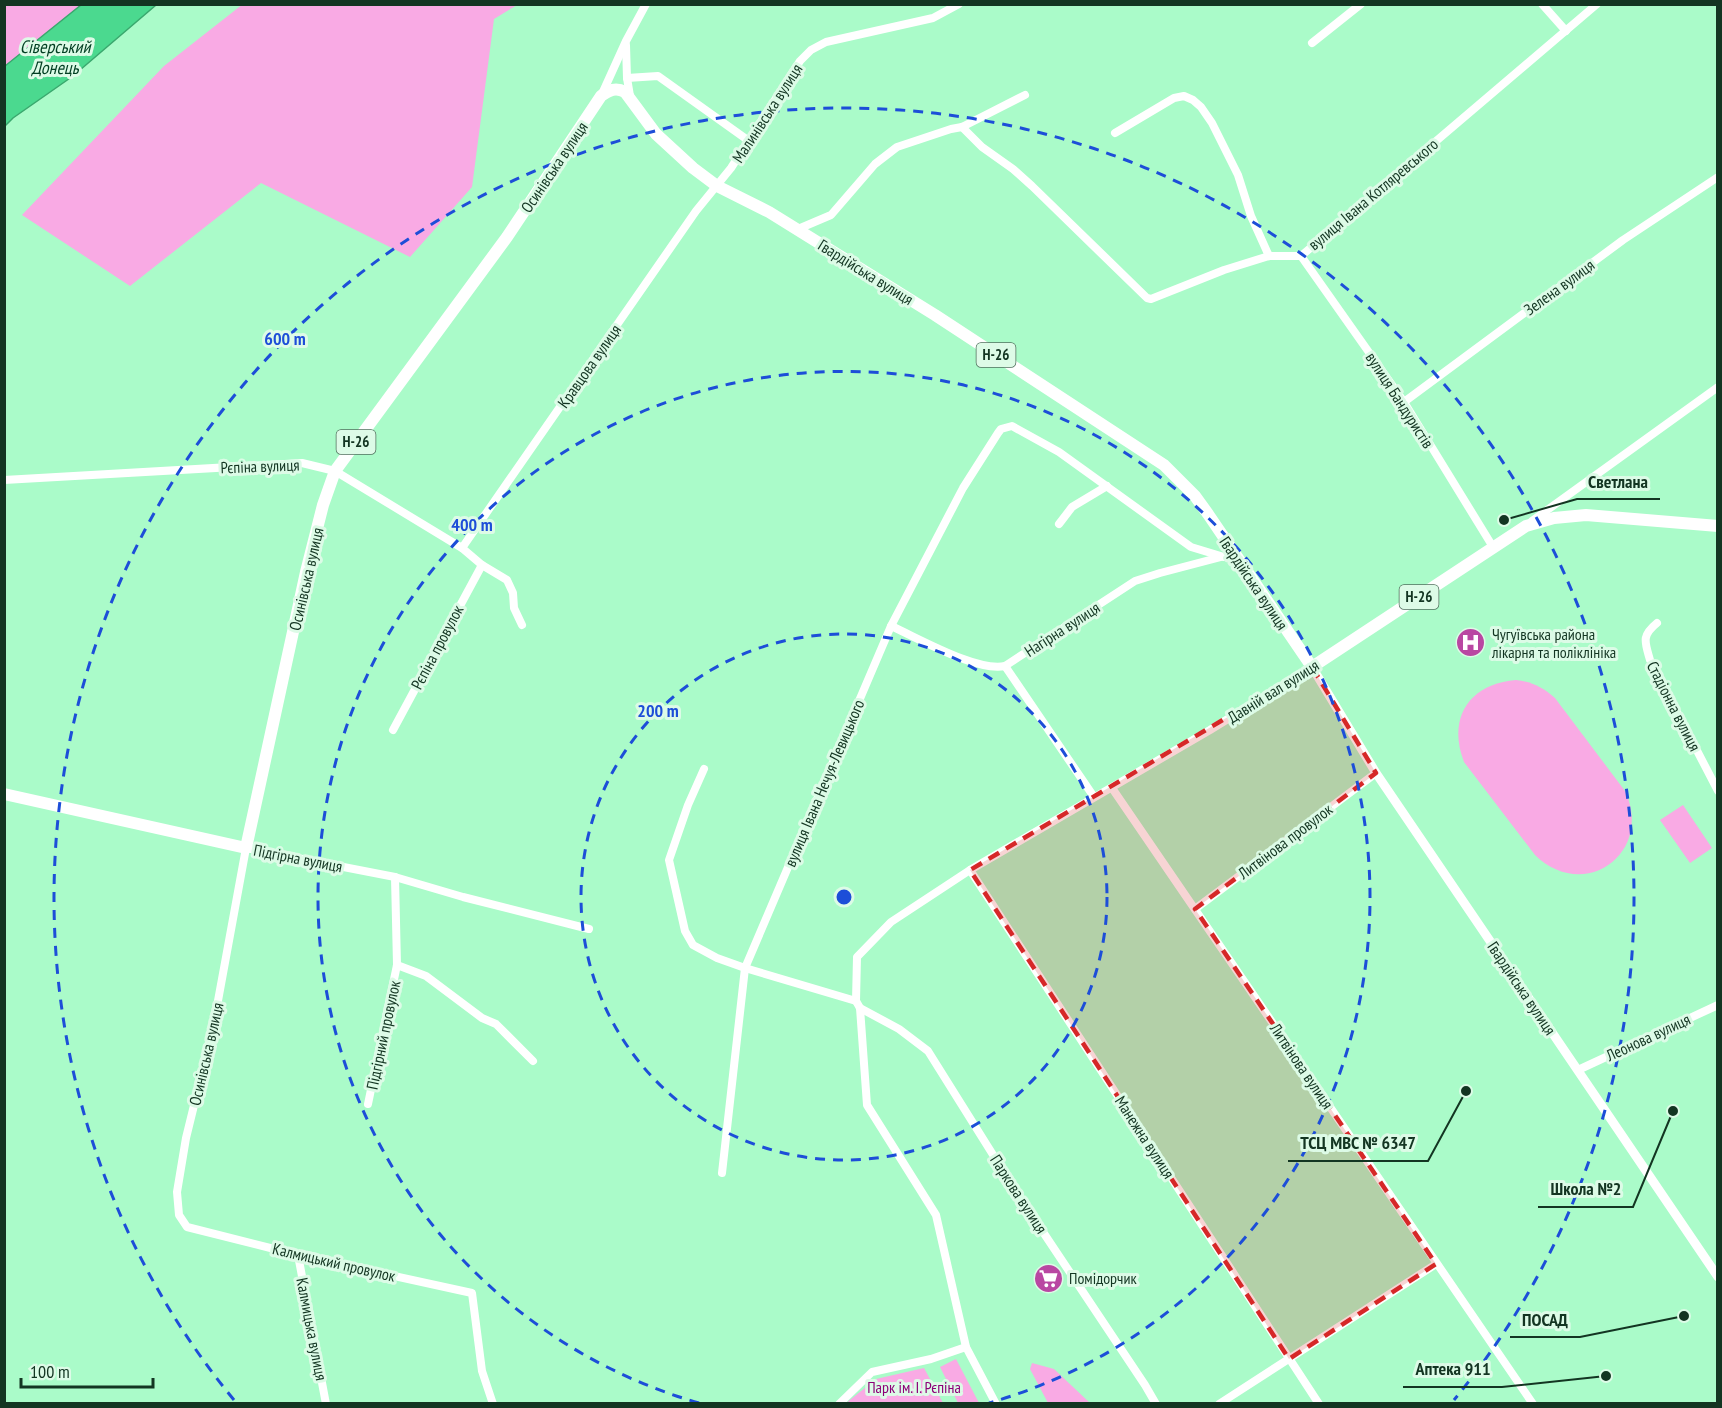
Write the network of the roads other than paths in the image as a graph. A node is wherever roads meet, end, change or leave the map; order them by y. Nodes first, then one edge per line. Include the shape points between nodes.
1 (646, 4) edge
2 (959, 4) edge
3 (1361, 4) edge
4 (1542, 4) edge
5 (1597, 4) edge
6 (1566, 31) junction
7 (626, 41) junction
8 (1312, 43) dead end
9 (627, 78) junction
10 (1025, 95) dead end
11 (601, 96) junction
12 (630, 97) junction
13 (962, 127) junction
14 (1115, 133) dead end
15 (749, 141) junction
16 (1718, 177) edge
17 (717, 186) junction
18 (798, 229) junction
19 (1269, 256) junction
20 (1301, 256) junction
21 (1718, 387) edge
22 (1404, 402) junction
23 (335, 471) junction
24 (4, 480) edge
25 (1107, 486) junction
26 (1059, 524) dead end
27 (1526, 526) junction
28 (1718, 526) edge
29 (462, 548) junction
30 (1493, 548) junction
31 (1229, 556) junction
32 (482, 565) junction
33 (1657, 623) dead end
34 (522, 625) dead end
35 (891, 626) junction
36 (1005, 666) junction
37 (1312, 667) junction
38 (393, 730) dead end
39 (704, 770) dead end
40 (1376, 773) junction
41 (1112, 788) junction
42 (1718, 791) edge
43 (4, 794) edge
44 (1094, 797) junction
45 (246, 848) junction
46 (970, 870) junction
47 (395, 877) junction
48 (1195, 909) junction
49 (589, 929) dead end
50 (398, 965) junction
51 (745, 968) junction
52 (858, 1004) junction
53 (1718, 1005) edge
54 (533, 1061) dead end
55 (1578, 1070) junction
56 (368, 1104) dead end
57 (722, 1173) dead end
58 (196, 1230) joint
59 (298, 1255) junction
60 (1436, 1264) junction
61 (1718, 1277) edge
62 (966, 1347) junction
63 (1289, 1359) junction
64 (326, 1404) edge
65 (493, 1404) edge
66 (839, 1404) edge
67 (996, 1404) edge
68 (1156, 1404) edge
69 (1218, 1404) edge
70 (1319, 1404) edge
71 (1533, 1404) edge

1 - 7 street, Осинівська вулиця
2 - 15 street, Малинівська вулиця via 933,18 826,42 811,50
3 - 8 street
4 - 6 street
5 - 6 street, вулиця Івана Котляревського
6 - 20 street, вулиця Івана Котляревського
7 - 9 street
7 - 11 street, Осинівська вулиця
9 - 12 street
9 - 15 street via 658,76
10 - 13 street
11 - 12 main road via 620,89
11 - 23 main road, Осинівська вулиця / Н-26 via 507,237
12 - 17 main road, Гвардійська вулиця / Н-26 via 656,134
13 - 18 street via 897,147 875,164 831,215
13 - 19 street, вулиця Івана Котляревського via 1032,186 1151,300
14 - 19 street via 1174,98 1184,96 1202,107 1238,175
15 - 17 street, Малинівська вулиця
16 - 22 street, Зелена вулиця via 1623,240
17 - 18 main road, Гвардійська вулиця / Н-26
17 - 29 street, Кравцова вулиця
18 - 31 main road, Гвардійська вулиця / Н-26 via 1147,452 1195,496
19 - 20 street, вулиця Івана Котляревського
20 - 22 street, вулиця Бандуристів
21 - 27 street, Давній вал вулиця
22 - 30 street, вулиця Бандуристів
23 - 24 street, Рєпіна вулиця via 302,463
23 - 29 street, Рєпіна вулиця
23 - 45 main road, Осинівська вулиця / Н-26 via 309,561
25 - 26 street via 1072,507
25 - 31 street via 1191,547
25 - 35 street, вулиця Івана Нечуя-Левицького via 1059,452 1012,426 1002,429 963,488
27 - 28 main road, Н-26 via 1586,515
27 - 30 main road, Давній вал вулиця / Н-26
29 - 32 street, Рєпіна вулиця
30 - 37 main road, Давній вал вулиця / Н-26
31 - 36 street, Нагірна вулиця via 1135,581
31 - 37 main road, Гвардійська вулиця / Н-26
32 - 34 street, Рєпіна вулиця via 510,583 514,608
32 - 38 street, Рєпіна провулок
33 - 42 street, Стадіонна вулиця via 1647,631 1645,639 1650,660
35 - 36 street, Нагірна вулиця via 977,665
35 - 51 street, вулиця Івана Нечуя-Левицького
36 - 44 street
37 - 40 street, Гвардійська вулиця
37 - 41 street, Давній вал вулиця
39 - 51 street, Паркова вулиця via 669,860 693,945
40 - 48 street, Литвінова провулок
40 - 55 street, Гвардійська вулиця
41 - 44 street, Давній вал вулиця
41 - 48 street, Литвінова вулиця
43 - 45 main road, Підгірна вулиця
44 - 46 street, Давній вал вулиця
45 - 47 street, Підгірна вулиця
45 - 58 street, Осинівська вулиця via 213,1028 177,1192 179,1215 187,1227
46 - 52 street, Давній вал вулиця via 891,922 857,957
46 - 63 street, Манежна вулиця
47 - 49 street, Підгірна вулиця
47 - 50 street, Підгірний провулок
48 - 60 street, Литвінова вулиця
50 - 54 street, Підгірний провулок via 426,976 496,1024
50 - 56 street, Підгірний провулок
51 - 52 street, Паркова вулиця
51 - 57 street, вулиця Івана Нечуя-Левицького
52 - 62 street, Давній вал вулиця via 867,1105 936,1215
52 - 68 street, Паркова вулиця via 928,1051
53 - 55 street, Леонова вулиця
55 - 61 street, Гвардійська вулиця
58 - 59 street, Калмицький провулок
59 - 64 street, Калмицька вулиця
59 - 65 street, Калмицький провулок via 472,1293 482,1371
60 - 63 street
60 - 71 street, Литвінова вулиця
62 - 66 street via 872,1372
62 - 67 street, Давній вал вулиця
63 - 69 street
63 - 70 street, Манежна вулиця

